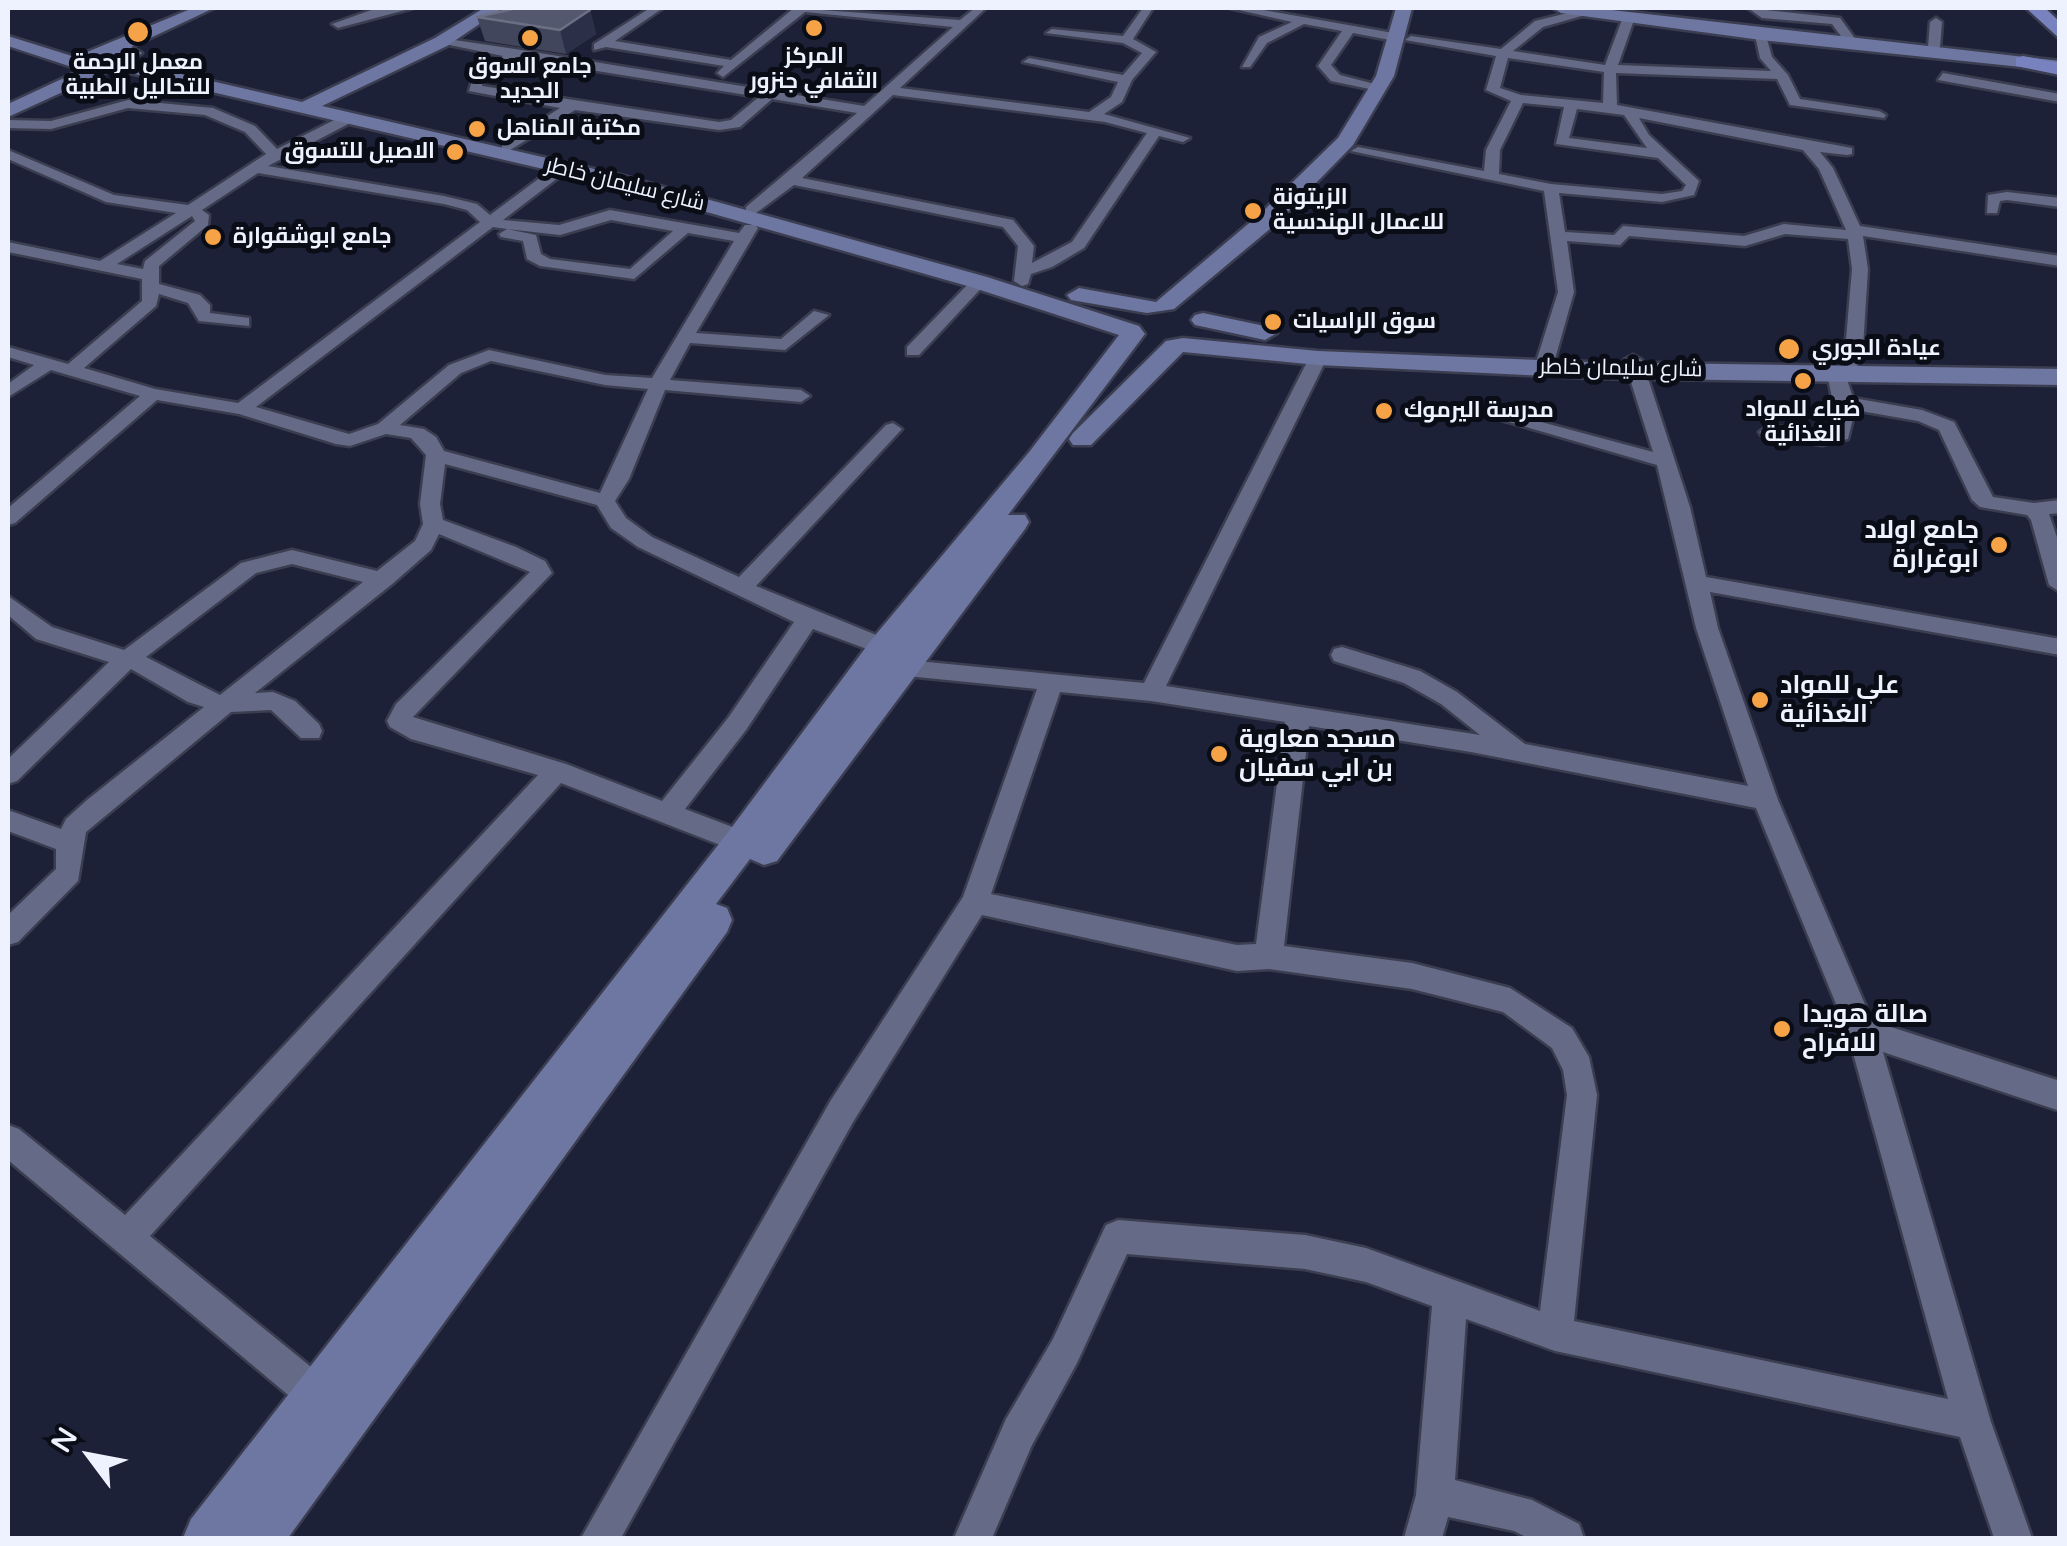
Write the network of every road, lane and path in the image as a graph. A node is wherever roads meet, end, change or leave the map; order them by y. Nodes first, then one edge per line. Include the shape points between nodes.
1 (206, 8) edge
2 (216, 8) edge
3 (407, 8) edge
4 (495, 8) edge
5 (657, 8) edge
6 (801, 8) edge
7 (981, 8) edge
8 (1148, 8) edge
9 (1235, 8) edge
10 (1334, 8) edge
11 (1404, 8) edge
12 (1418, 8) edge
13 (1561, 8) edge
14 (1754, 8) edge
15 (2036, 8) edge
16 (2046, 8) edge
17 (1590, 10) edge
18 (875, 11) edge
19 (1829, 14) edge
20 (1630, 18) junction
21 (1936, 22) dead end
22 (2060, 22) edge
23 (1299, 23) junction
24 (338, 24) dead end
25 (961, 24) junction
26 (1317, 26) junction
27 (8, 30) edge
28 (1348, 32) junction
29 (1052, 33) dead end
30 (2060, 33) edge
31 (1761, 35) junction
32 (1403, 39) junction
33 (1126, 40) junction
34 (1850, 40) junction
35 (8, 41) edge
36 (440, 42) junction
37 (604, 43) junction
38 (1934, 47) junction
39 (516, 53) junction
40 (1503, 54) junction
41 (117, 55) junction
42 (2045, 55) edge
43 (81, 62) junction
44 (1029, 62) dead end
45 (573, 64) junction
46 (734, 64) junction
47 (1246, 64) dead end
48 (2060, 68) edge
49 (1610, 69) junction
50 (1782, 74) junction
51 (1943, 77) dead end
52 (1126, 79) junction
53 (707, 85) junction
54 (1380, 87) junction
55 (887, 90) junction
56 (772, 93) junction
57 (242, 94) junction
58 (2052, 97) edge
59 (1519, 99) junction
60 (8, 102) edge
61 (1572, 104) junction
62 (309, 106) junction
63 (572, 106) junction
64 (1610, 108) junction
65 (8, 110) edge
66 (862, 110) junction
67 (2033, 110) dead end
68 (208, 111) junction
69 (1629, 112) junction
70 (1879, 115) dead end
71 (1092, 116) junction
72 (347, 120) junction
73 (8, 124) edge
74 (1155, 131) junction
75 (1183, 138) dead end
76 (1808, 147) junction
77 (507, 148) junction
78 (1358, 151) junction
79 (1848, 151) dead end
80 (1659, 154) junction
81 (275, 155) junction
82 (11, 159) edge
83 (256, 168) junction
84 (562, 168) junction
85 (1492, 177) junction
86 (792, 180) junction
87 (1551, 188) junction
88 (2060, 202) edge
89 (191, 210) junction
90 (1992, 210) dead end
91 (750, 222) junction
92 (483, 227) junction
93 (685, 228) junction
94 (1854, 233) junction
95 (1556, 236) junction
96 (8, 246) edge
97 (28, 253) junction
98 (8, 260) edge
99 (2060, 261) edge
100 (101, 267) junction
101 (1023, 276) junction
102 (1232, 277) dead end
103 (153, 282) junction
104 (979, 282) junction
105 (820, 315) dead end
106 (1144, 319) junction
107 (243, 322) dead end
108 (1194, 326) junction
109 (685, 337) junction
110 (8, 352) edge
111 (913, 352) dead end
112 (1318, 358) junction
113 (1546, 359) junction
114 (48, 364) junction
115 (1635, 366) junction
116 (2060, 366) edge
117 (1845, 368) junction
118 (72, 370) junction
119 (2060, 377) edge
120 (659, 387) junction
121 (8, 392) edge
122 (153, 394) junction
123 (801, 396) dead end
124 (1847, 402) junction
125 (242, 409) junction
126 (1504, 418) dead end
127 (385, 428) junction
128 (892, 430) dead end
129 (1770, 432) dead end
130 (436, 456) junction
131 (1664, 461) junction
132 (605, 501) junction
133 (2060, 506) edge
134 (2034, 510) junction
135 (8, 518) edge
136 (433, 524) junction
137 (382, 580) junction
138 (1699, 583) junction
139 (2060, 585) edge
140 (742, 587) junction
141 (8, 604) edge
142 (808, 619) junction
143 (2060, 648) edge
144 (1342, 655) dead end
145 (895, 658) junction
146 (127, 659) junction
147 (1050, 684) junction
148 (1151, 692) junction
149 (222, 704) junction
150 (1298, 718) junction
151 (310, 730) dead end
152 (1518, 752) junction
153 (558, 771) junction
154 (8, 774) edge
155 (1765, 800) junction
156 (668, 812) junction
157 (8, 820) edge
158 (742, 842) junction
159 (69, 843) junction
160 (975, 902) junction
161 (8, 932) edge
162 (1269, 956) junction
163 (1862, 1032) junction
164 (2060, 1096) edge
165 (8, 1140) edge
166 (126, 1238) junction
167 (1450, 1299) junction
168 (1555, 1334) junction
169 (319, 1397) junction
170 (1973, 1422) junction
171 (1435, 1495) junction
172 (210, 1538) edge
173 (256, 1538) edge
174 (600, 1538) edge
175 (973, 1538) edge
176 (1423, 1538) edge
177 (1565, 1538) edge
178 (2013, 1538) edge

1 - 41 main road
2 - 41 main road
3 - 24 street
4 - 36 main road
5 - 37 street
6 - 18 street
6 - 46 street
7 - 25 street
8 - 33 street
9 - 23 street
10 - 26 street
11 - 32 main road
12 - 32 main road
13 - 17 main road
14 - 19 street via 1770,15
15 - 30 main road
16 - 22 main road
17 - 20 main road
17 - 34 main road
17 - 40 street via 1528,30
18 - 25 street
19 - 34 street
20 - 31 main road
20 - 49 street
21 - 38 street
23 - 26 street
23 - 47 street via 1264,40
25 - 55 street
26 - 28 street
27 - 41 main road, شارع سليمان خاطر
28 - 32 street
28 - 54 street via 1324,66 1336,78
29 - 33 street
31 - 42 main road
31 - 50 street via 1766,58
32 - 40 street
32 - 54 main road
32 - 78 main road via 1394,88
33 - 52 street via 1150,52
34 - 38 main road
35 - 43 main road
36 - 39 street
36 - 62 main road
37 - 45 street
37 - 46 street
38 - 42 main road
39 - 45 street
39 - 63 street via 474,88
40 - 49 street
40 - 59 street via 1492,90
41 - 43 main road
41 - 57 main road, شارع سليمان خاطر
41 - 62 main road, شارع سليمان خاطر
41 - 65 main road
42 - 48 main road
43 - 60 main road
44 - 52 street
45 - 53 street
46 - 53 street
49 - 50 street
49 - 64 street
50 - 70 street via 1795,102
51 - 58 street
52 - 71 street via 1117,99
53 - 56 street
54 - 106 main road via 1320,168
55 - 66 street
55 - 71 street
56 - 63 street via 728,126
56 - 66 street
57 - 62 main road, شارع سليمان خاطر
57 - 68 street
58 - 67 street
59 - 61 street
59 - 85 street via 1493,150
61 - 64 street
61 - 80 street via 1561,142
62 - 72 main road, شارع سليمان خاطر
62 - 77 main road, شارع سليمان خاطر
63 - 77 street
64 - 69 street
66 - 86 street
68 - 73 street via 134,103 51,125
68 - 81 street via 250,129
69 - 76 street
69 - 80 street
71 - 74 street
72 - 81 street
72 - 84 main road, شارع سليمان خاطر
74 - 75 street
74 - 101 street via 1078,245
76 - 79 street
76 - 94 street via 1826,168
77 - 91 main road, شارع سليمان خاطر
78 - 85 street
78 - 102 main road
80 - 87 street via 1694,184 1692,192 1662,198
81 - 83 street
82 - 89 street via 111,199
83 - 89 street
83 - 92 street via 461,204
84 - 91 main road, شارع سليمان خاطر
84 - 92 street
85 - 87 street
86 - 91 street
86 - 101 street via 999,219 1023,238
87 - 95 street
88 - 90 street via 2007,196 1993,198
89 - 100 street
89 - 103 street via 202,222 151,264
91 - 93 street
91 - 101 main road, شارع سليمان خاطر
91 - 104 main road, شارع سليمان خاطر
91 - 109 street
92 - 93 street via 560,230 610,215
92 - 93 street via 530,238 533,256 546,264 634,274
92 - 125 street
94 - 95 street via 1784,229 1745,240 1623,231 1620,240
94 - 99 street
94 - 117 street via 1860,270
95 - 113 street via 1566,292
96 - 97 street
97 - 98 street
97 - 100 street
100 - 103 street
101 - 106 main road, شارع سليمان خاطر
103 - 107 street via 194,299 205,317
103 - 118 street via 150,302
104 - 106 main road, شارع سليمان خاطر
104 - 111 street
105 - 109 street via 785,345
106 - 108 main road
106 - 108 main road via 1147,342
106 - 145 main road
108 - 112 main road, شارع سليمان خاطر
108 - 113 main road, شارع سليمان خاطر
108 - 145 main road via 1051,473
109 - 120 street
110 - 114 street
112 - 115 main road, شارع سليمان خاطر
112 - 148 street
113 - 115 main road, شارع سليمان خاطر
114 - 118 street
114 - 121 street
115 - 117 main road, شارع سليمان خاطر
115 - 131 street
116 - 117 main road, شارع سليمان خاطر
117 - 119 main road, شارع سليمان خاطر
117 - 124 street via 1841,398
118 - 122 street
120 - 123 street
120 - 127 street via 489,355 455,369
120 - 132 street
122 - 125 street
122 - 135 street
124 - 129 street via 1841,435
124 - 134 street via 1937,420 1964,456 1979,495
125 - 127 street via 350,440
126 - 131 street
127 - 130 street via 417,433
128 - 140 street
130 - 132 street
130 - 136 street
131 - 138 street
132 - 140 street via 618,524 646,542
133 - 134 street
134 - 139 street
136 - 137 street via 424,545
136 - 153 street via 509,552 541,572 400,721
137 - 146 street via 278,558 249,568
137 - 149 street
138 - 143 street
138 - 155 street via 1707,628
140 - 142 street
141 - 146 street via 44,634
142 - 145 street
142 - 156 street
144 - 152 street via 1449,698
145 - 147 street
145 - 158 main road
145 - 173 main road via 763,852
146 - 149 street
146 - 154 street
147 - 148 street
147 - 160 street
148 - 150 street
149 - 151 street via 272,701
149 - 159 street via 75,826
150 - 152 street
150 - 162 street
152 - 155 street
153 - 156 street
153 - 166 street
155 - 163 street
156 - 158 street
157 - 159 street
158 - 169 main road
159 - 161 street via 69,874
160 - 162 street via 1236,958
160 - 174 street via 842,1111
162 - 168 street via 1412,976 1510,1001 1562,1038 1578,1067 1582,1094
163 - 164 street
163 - 170 street
165 - 166 street
166 - 169 street
167 - 168 street
167 - 171 street
167 - 175 street via 1366,1265 1305,1252 1118,1237
168 - 170 street
169 - 172 main road
170 - 178 street
171 - 176 street
171 - 177 street via 1519,1513

